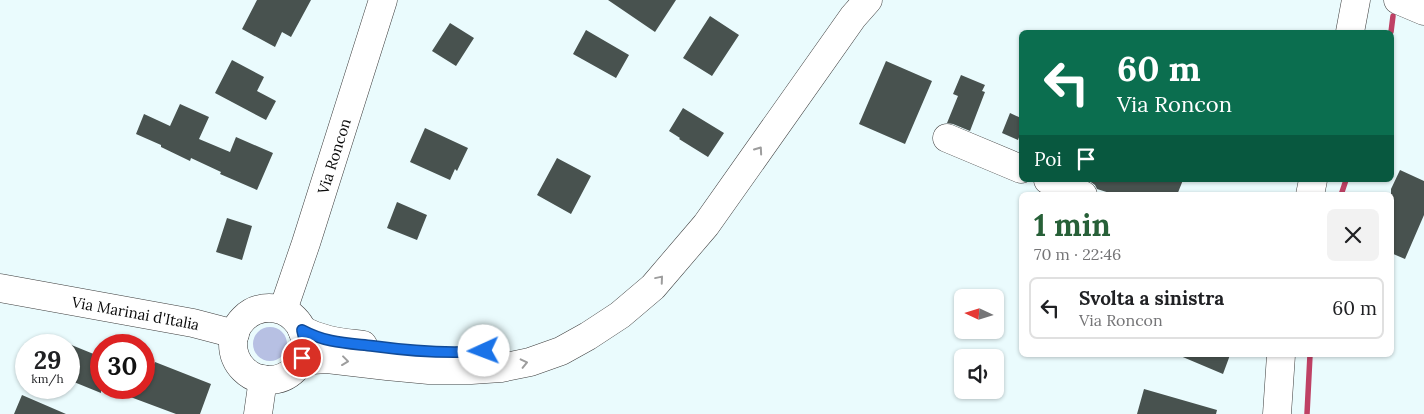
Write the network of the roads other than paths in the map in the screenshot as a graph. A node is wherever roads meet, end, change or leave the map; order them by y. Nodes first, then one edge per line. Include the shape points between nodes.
1 (383, 0) edge
2 (844, 0) edge
3 (868, 0) edge
4 (1356, 0) edge
5 (1398, 0) edge
6 (1424, 11) edge
7 (1350, 30) edge
8 (947, 138) dead end
9 (1019, 168) edge
10 (1053, 182) edge
11 (1076, 192) edge
12 (0, 288) edge
13 (34, 294) junction
14 (0, 302) edge
15 (282, 310) junction
16 (302, 330) junction
17 (235, 334) junction
18 (1281, 357) edge
19 (298, 366) junction
20 (263, 379) junction
21 (258, 414) edge
22 (1277, 414) edge

1 - 15 street, Via Roncon
2 - 16 street via 692,214 640,274 610,301 579,320 526,344 470,352 430,352 330,341
19 -> 3 street via 312,360 328,359 429,370 502,368 561,351 588,336 653,287 706,225
4 - 7 street
5 - 6 street
8 - 9 street
10 - 11 street
12 - 13 street, Via Marinai d'Italia
13 - 14 street, Via Marinai d'Italia
13 - 17 street, Via Marinai d'Italia
15 - 16 street via 291,315
15 - 17 street via 266,308 250,314 243,319
16 - 19 street via 305,348
17 - 20 street via 235,354 239,363
18 - 22 street
19 - 20 street via 282,377
20 - 21 street

